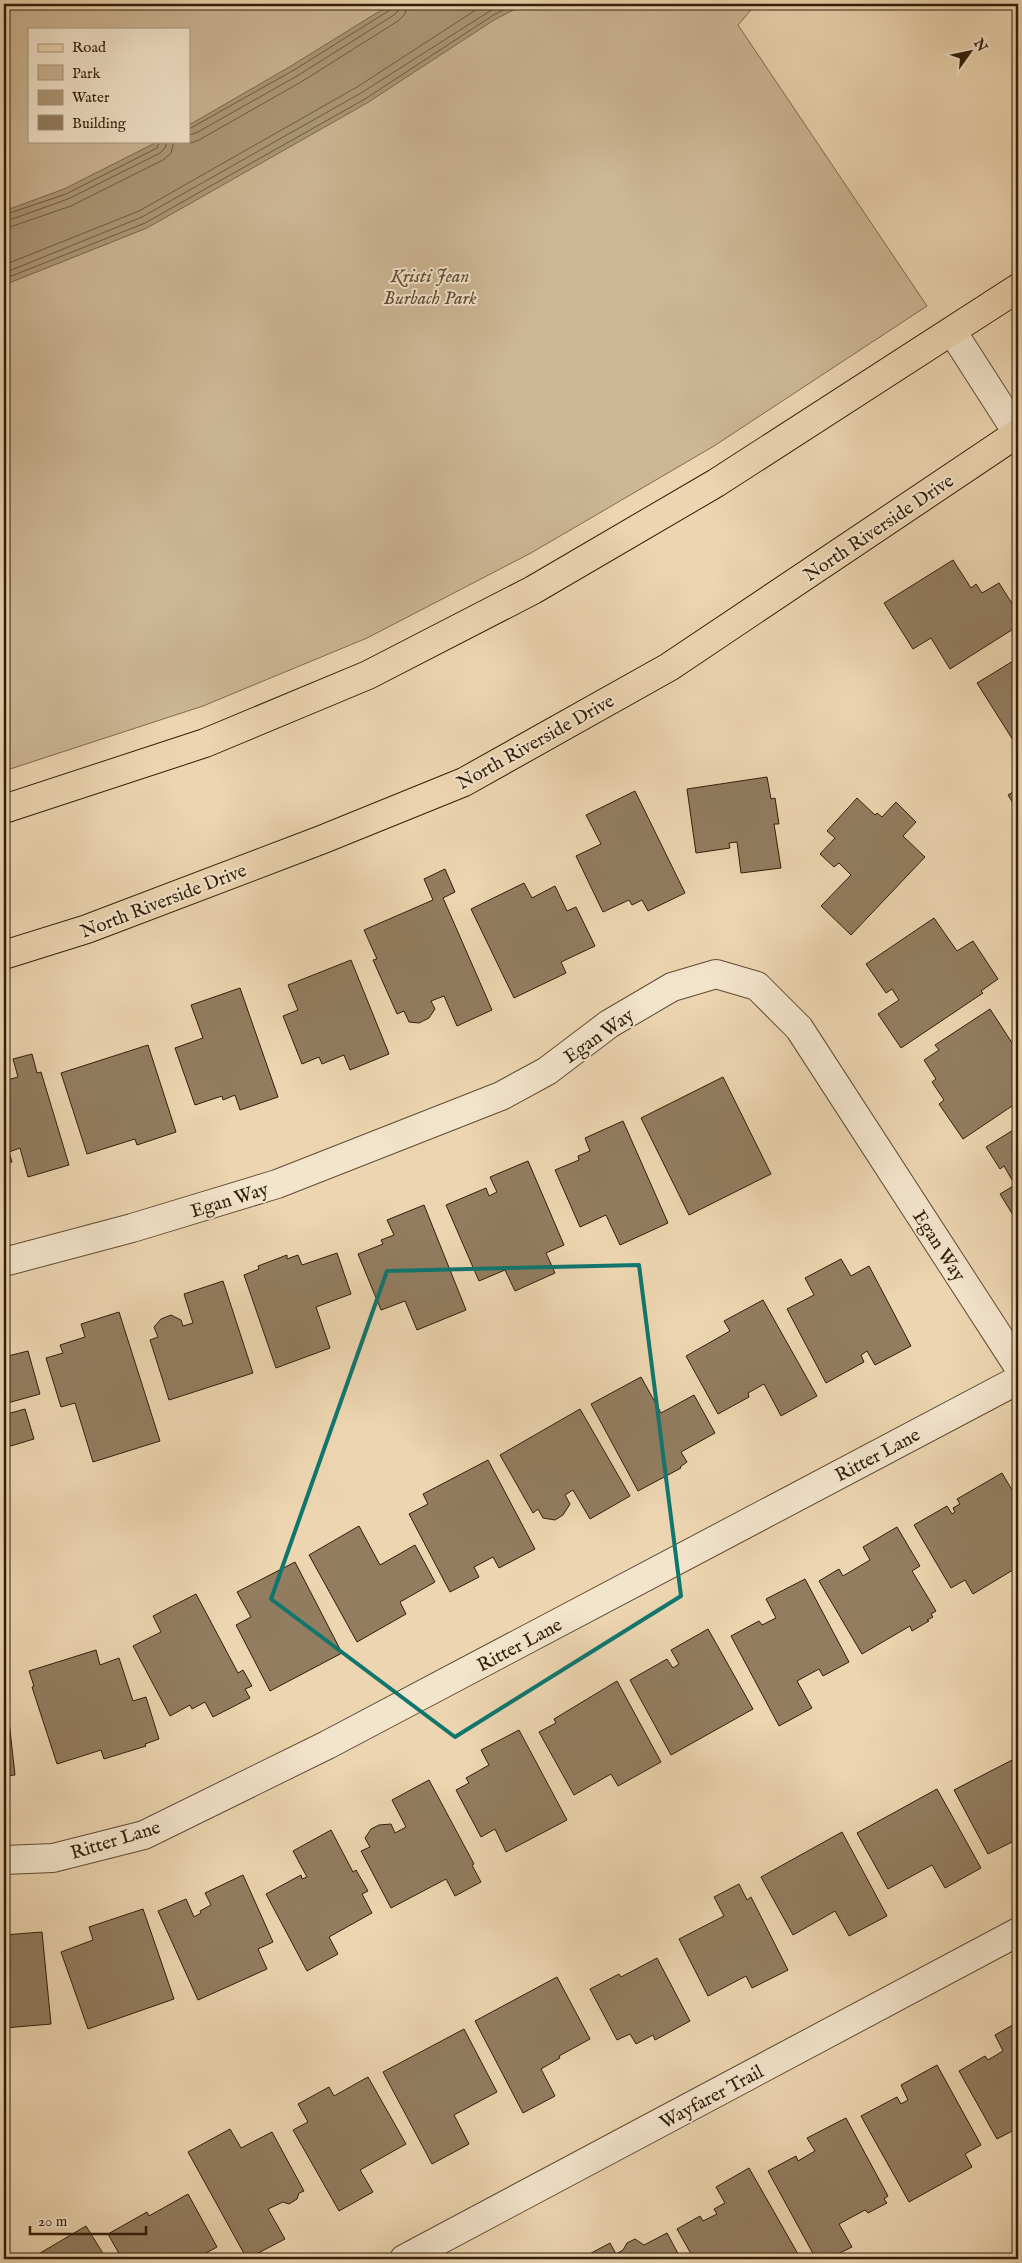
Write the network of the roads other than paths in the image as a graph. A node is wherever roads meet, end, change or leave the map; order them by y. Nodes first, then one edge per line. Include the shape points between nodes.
1 (1018, 288) edge
2 (952, 331) junction
3 (1018, 433) edge
4 (4, 809) edge
5 (4, 955) edge
6 (4, 1262) edge
7 (1018, 1366) edge
8 (1018, 1380) edge
9 (4, 1860) edge
10 (1018, 1932) edge
11 (404, 2259) edge

1 - 2 main road
2 - 3 street
2 - 4 main road via 716,483 533,590 368,675 205,743
3 - 5 main road, North Riverside Drive via 669,667 464,782 96,926
6 - 7 street, Egan Way via 277,1184 501,1096 547,1071 609,1024 672,987 716,974 757,986 799,1028
8 - 9 street, Ritter Lane via 327,1746 144,1835 53,1858
10 - 11 street, Wayfarer Trail

